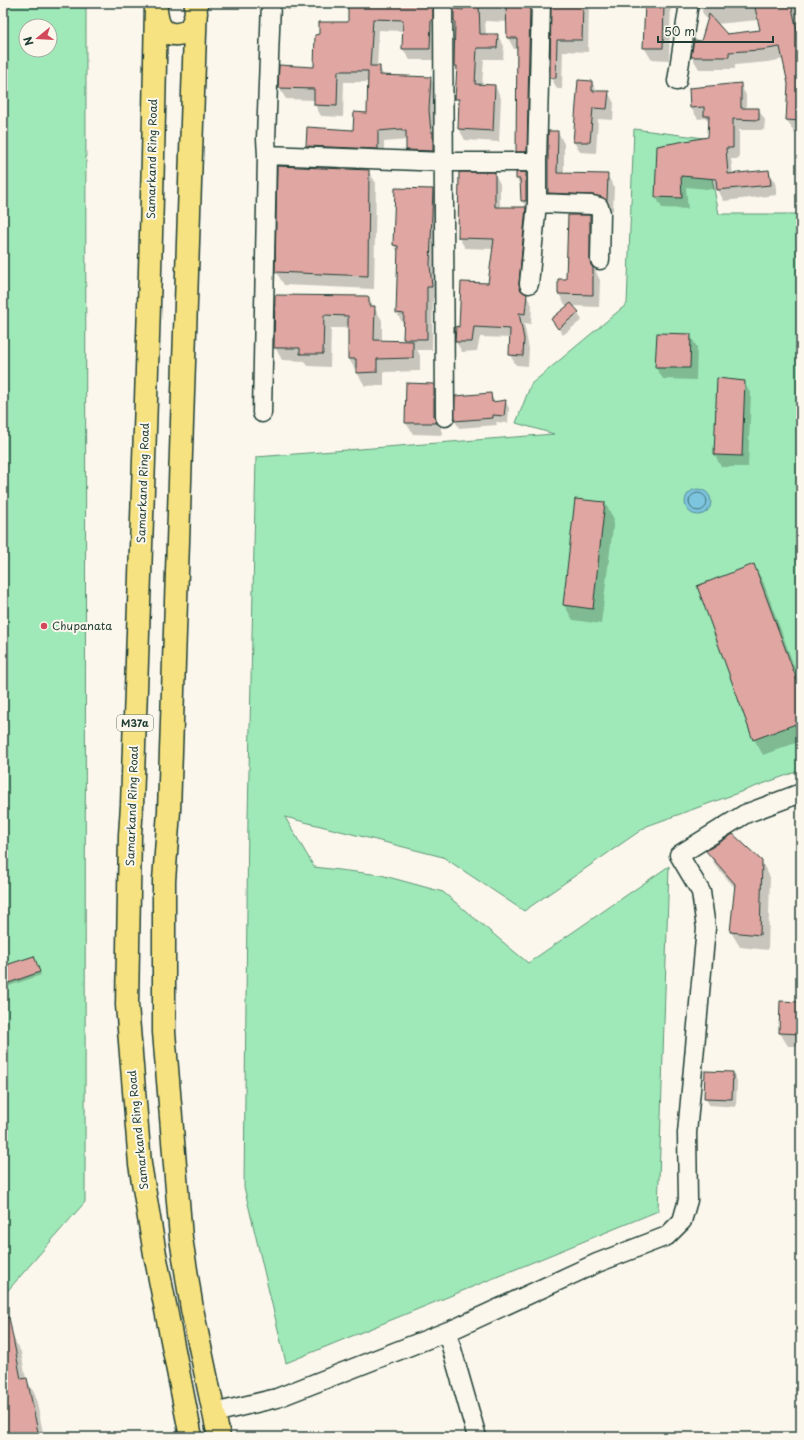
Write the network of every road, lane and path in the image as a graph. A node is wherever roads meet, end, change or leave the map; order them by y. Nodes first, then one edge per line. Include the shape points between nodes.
1 (271, 3) edge
2 (443, 3) edge
3 (541, 3) edge
4 (689, 3) edge
5 (156, 6) edge
6 (196, 8) edge
7 (677, 81) dead end
8 (267, 154) junction
9 (444, 162) junction
10 (537, 162) junction
11 (537, 203) junction
12 (600, 260) dead end
13 (529, 284) dead end
14 (262, 412) dead end
15 (445, 418) dead end
16 (801, 793) edge
17 (132, 805) junction
18 (169, 811) junction
19 (448, 1332) junction
20 (214, 1413) junction
21 (191, 1437) edge
22 (219, 1437) edge
23 (477, 1437) edge

1 - 8 street
2 - 9 street
3 - 10 street
4 - 7 street
5 - 6 highway via 161,28 174,35 189,29 194,22
5 - 17 highway, Samarkand Ring Road / M37a via 152,207
6 - 18 highway
8 - 9 street
8 - 14 street
9 - 10 street
9 - 15 street
10 - 11 street
11 - 12 street via 599,206
11 - 13 street
16 - 19 street via 746,814 679,854 701,892 706,928 687,1133 688,1200 682,1221 668,1236 597,1262
17 - 18 highway via 145,790 158,791 164,796
17 - 21 highway, Samarkand Ring Road / M37a via 127,1004 140,1164
18 - 20 highway via 164,881 164,1032 181,1238 192,1309
19 - 20 street via 277,1398
19 - 23 street
20 - 22 highway

